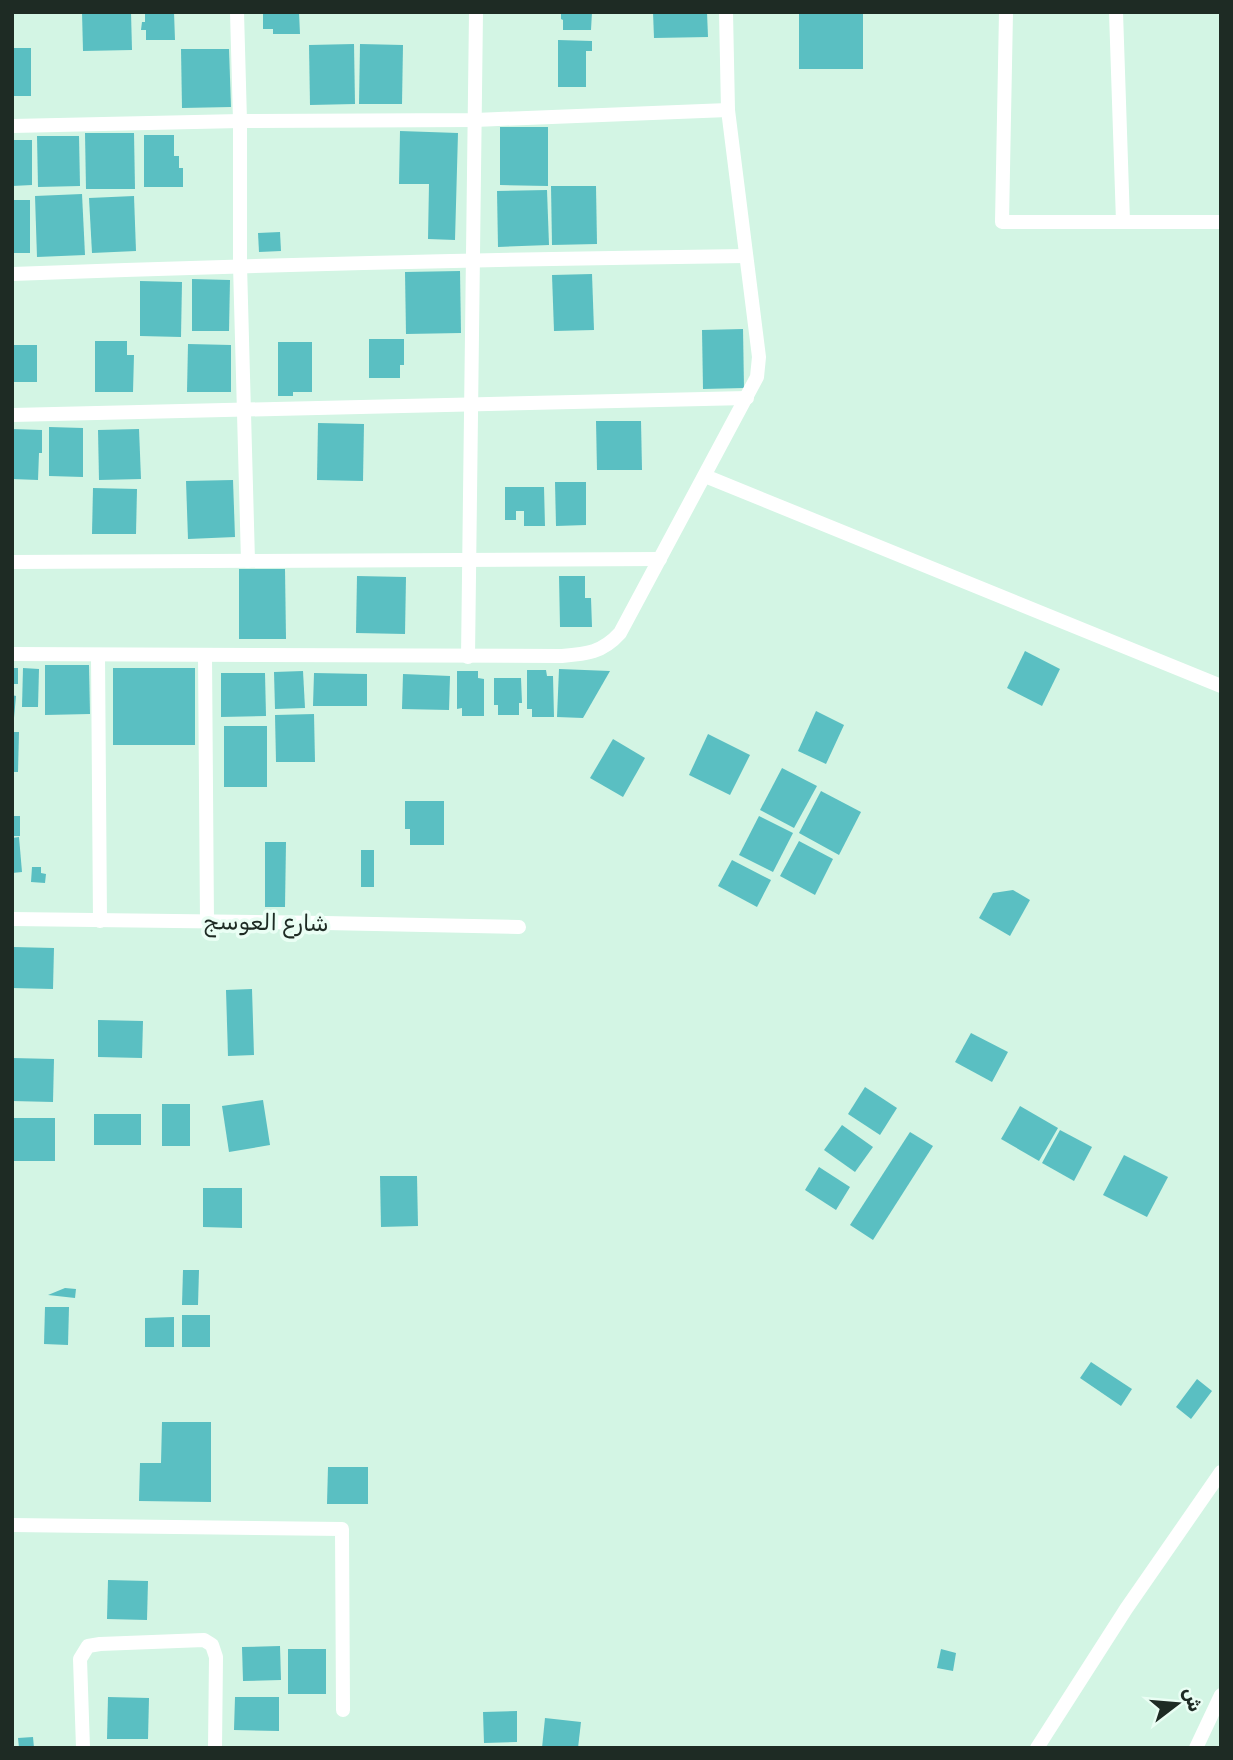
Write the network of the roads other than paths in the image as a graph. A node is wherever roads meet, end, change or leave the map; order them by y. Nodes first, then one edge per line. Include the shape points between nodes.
1 (237, 12) edge
2 (476, 12) edge
3 (726, 12) edge
4 (1006, 12) edge
5 (1116, 12) edge
6 (728, 110) junction
7 (475, 120) junction
8 (240, 121) junction
9 (12, 126) edge
10 (1122, 222) junction
11 (1221, 222) edge
12 (746, 257) junction
13 (473, 260) junction
14 (240, 265) junction
15 (12, 274) edge
16 (747, 398) junction
17 (471, 404) junction
18 (245, 410) junction
19 (12, 415) edge
20 (705, 476) junction
21 (660, 559) junction
22 (470, 560) junction
23 (248, 561) junction
24 (12, 562) edge
25 (12, 654) edge
26 (98, 655) junction
27 (205, 655) junction
28 (468, 657) junction
29 (1221, 686) edge
30 (12, 919) edge
31 (100, 921) junction
32 (207, 922) junction
33 (519, 927) dead end
34 (1221, 1472) edge
35 (12, 1525) edge
36 (1221, 1695) edge
37 (343, 1710) dead end
38 (82, 1748) edge
39 (215, 1748) edge
40 (1037, 1748) edge
41 (1196, 1748) edge

1 - 8 street
2 - 7 street
3 - 6 street
4 - 10 street via 1002,222
5 - 10 street
6 - 7 street
6 - 12 street
7 - 8 street
7 - 13 street
8 - 9 street
8 - 14 street
10 - 11 street
12 - 13 street
12 - 16 street via 759,367
13 - 14 street
13 - 17 street
14 - 15 street
14 - 18 street
16 - 17 street
16 - 20 street
17 - 18 street
17 - 22 street
18 - 19 street
18 - 23 street
20 - 21 street
20 - 29 street
21 - 22 street
21 - 28 street via 620,633 597,651
22 - 23 street
22 - 28 street
23 - 24 street
25 - 26 street
26 - 27 street
26 - 31 street
27 - 28 street
27 - 32 street
30 - 31 street, شارع العوسج
31 - 32 street, شارع العوسج
32 - 33 street, شارع العوسج
34 - 40 street
35 - 37 street via 342,1529
36 - 41 street
38 - 39 street via 80,1658 88,1646 204,1640 212,1645 216,1657

